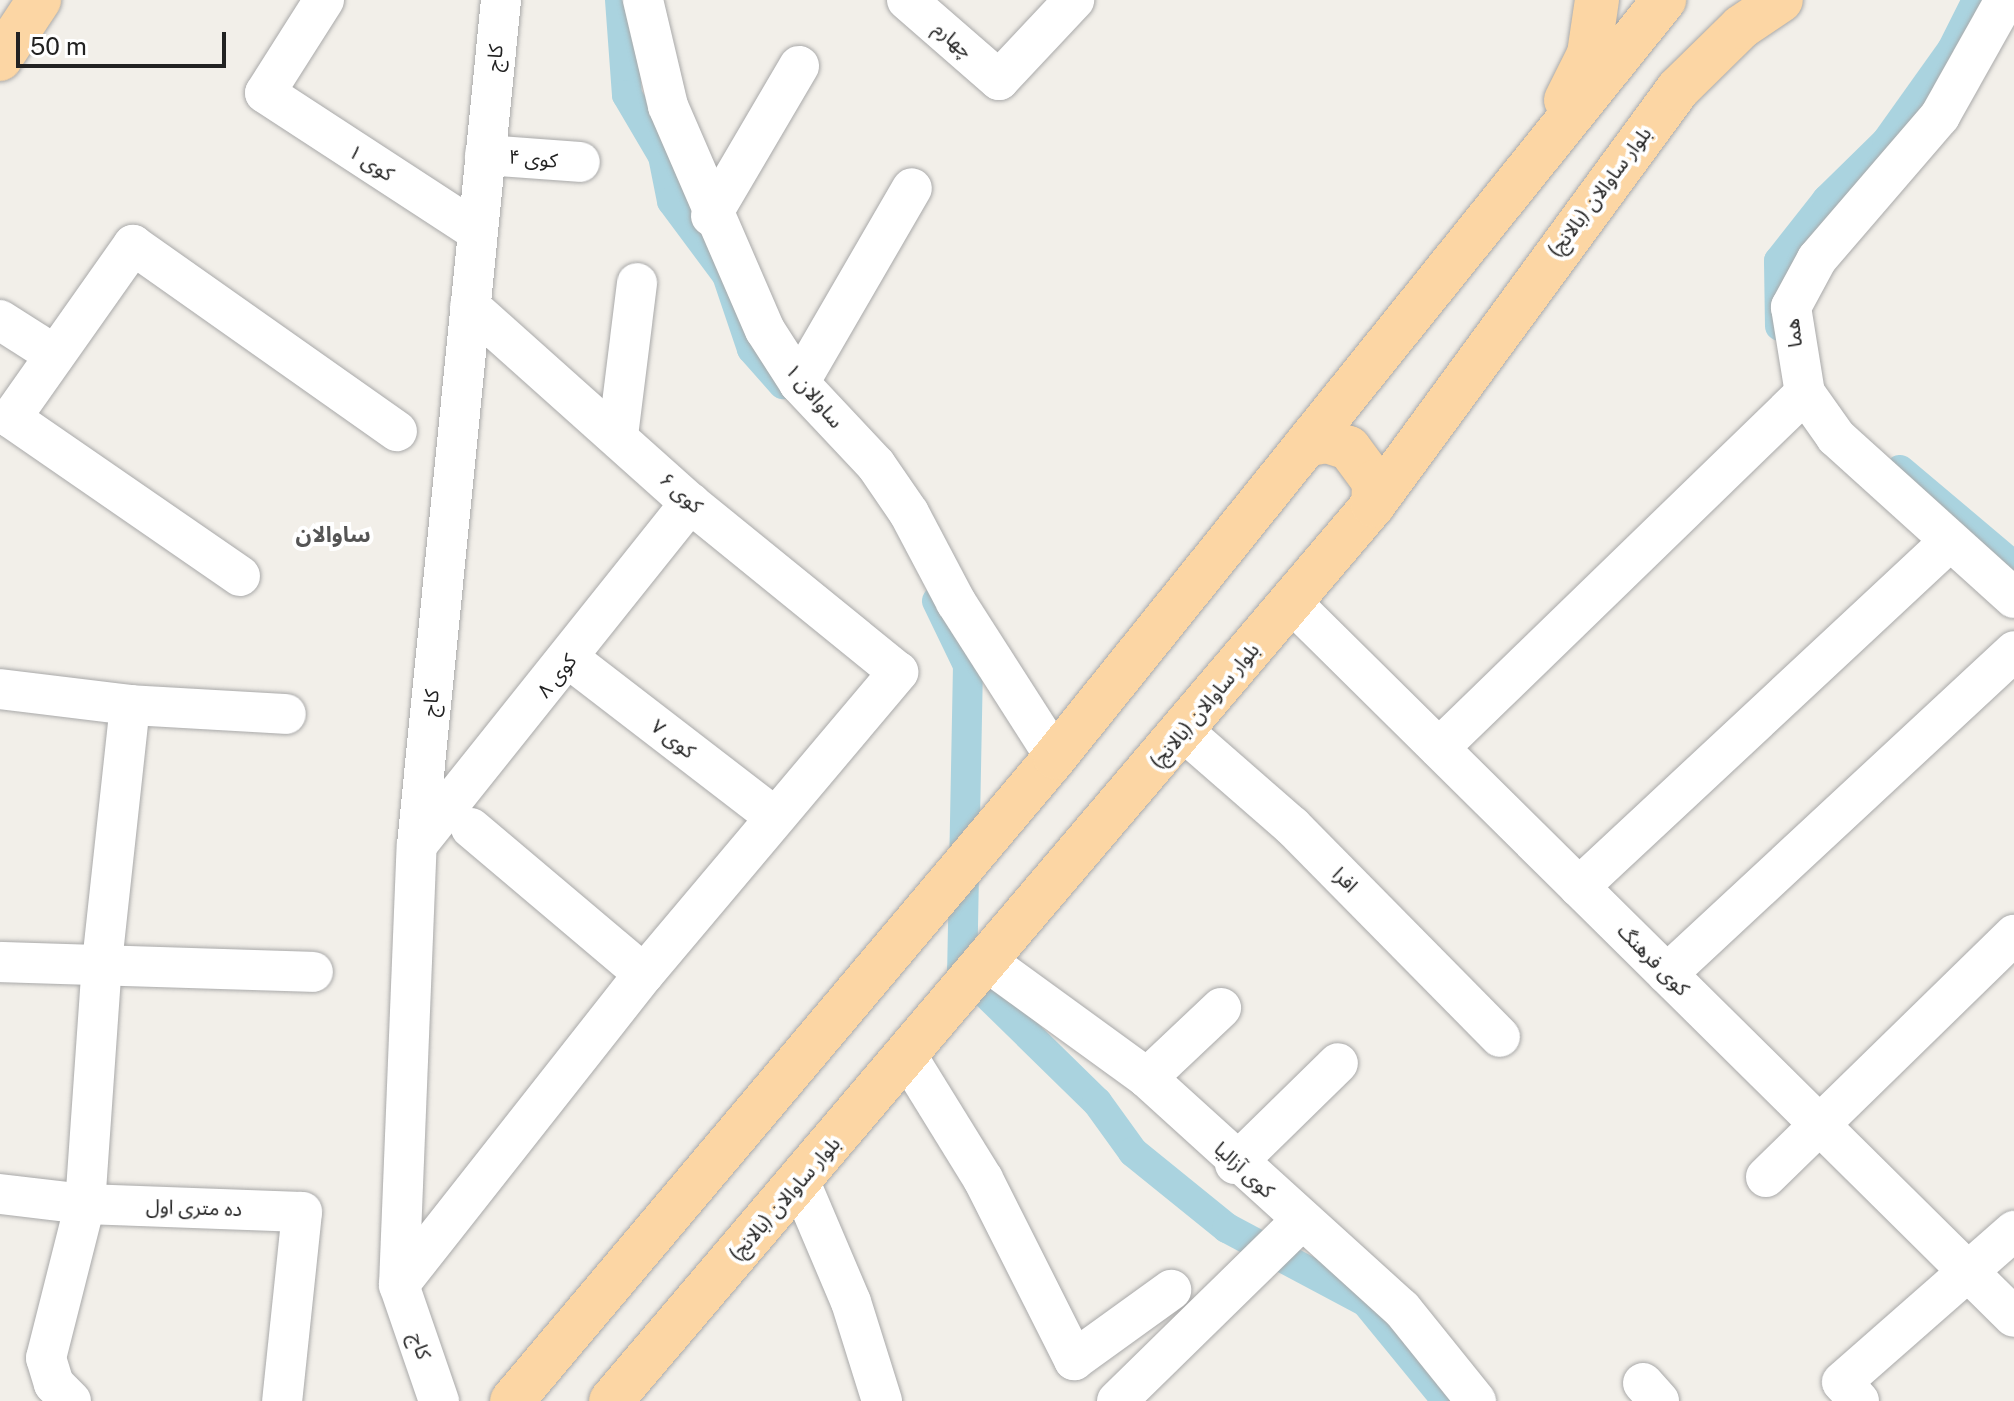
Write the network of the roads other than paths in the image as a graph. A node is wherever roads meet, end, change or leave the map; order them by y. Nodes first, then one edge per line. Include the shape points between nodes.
1 (39, 0) edge
2 (324, 0) edge
3 (501, 0) edge
4 (643, 0) edge
5 (907, 0) edge
6 (1074, 0) edge
7 (1597, 0) edge
8 (1664, 0) edge
9 (1781, 0) edge
10 (2005, 0) edge
11 (0, 59) edge
12 (799, 66) dead end
13 (485, 155) junction
14 (580, 162) dead end
15 (1533, 170) junction
16 (912, 188) dead end
17 (711, 216) junction
18 (478, 232) junction
19 (637, 283) dead end
20 (470, 306) junction
21 (0, 320) edge
22 (55, 355) junction
23 (799, 383) junction
24 (1805, 393) junction
25 (397, 431) dead end
26 (618, 436) junction
27 (1306, 445) junction
28 (690, 503) junction
29 (1373, 505) junction
30 (1949, 542) junction
31 (240, 576) dead end
32 (2014, 598) edge
33 (1292, 603) junction
34 (2014, 651) edge
35 (571, 660) junction
36 (0, 689) edge
37 (130, 705) junction
38 (286, 714) dead end
39 (1183, 731) junction
40 (1439, 748) junction
41 (1055, 757) junction
42 (775, 817) junction
43 (471, 828) dead end
44 (417, 845) junction
45 (1579, 887) junction
46 (2014, 935) edge
47 (0, 962) edge
48 (102, 962) junction
49 (989, 963) junction
50 (313, 972) dead end
51 (644, 974) junction
52 (1667, 974) junction
53 (1221, 1008) dead end
54 (1500, 1037) dead end
55 (907, 1056) junction
56 (1338, 1063) dead end
57 (1147, 1078) junction
58 (1820, 1125) junction
59 (1235, 1164) junction
60 (1766, 1177) dead end
61 (800, 1182) junction
62 (0, 1194) edge
63 (85, 1204) junction
64 (1301, 1221) junction
65 (2014, 1231) edge
66 (1969, 1273) junction
67 (399, 1285) junction
68 (1171, 1290) dead end
69 (2014, 1317) edge
70 (71, 1401) edge
71 (282, 1401) edge
72 (439, 1401) edge
73 (512, 1401) edge
74 (611, 1401) edge
75 (882, 1401) edge
76 (1117, 1401) edge
77 (1476, 1401) edge
78 (1859, 1401) edge

1 - 11 main road
2 - 18 street, کوی ۱ via 265,93
3 - 13 street, کاج
4 - 17 street, ساوالان ۱ via 668,106
5 - 6 street, چهارم via 999,80
7 - 15 main road via 1589,54
8 - 15 main road
9 - 29 main road, بلوار ساوالان (بالانج) via 1741,27 1678,89
10 - 24 street, هما via 1940,116 1801,282 1791,307
12 - 17 street
13 - 14 street, کوی ۴
13 - 18 street, کاج
15 - 27 main road
16 - 23 street
17 - 23 street, ساوالان ۱ via 765,330
18 - 20 street, کاج
19 - 26 street
20 - 26 street, کوی ۶
20 - 44 street, کاج
21 - 22 street
22 - 25 street via 133,245
22 - 31 street via 11,418
23 - 41 street, ساوالان ۱ via 876,465 909,513 956,602
24 - 30 street via 1881,484
24 - 40 street
26 - 28 street, کوی ۶
27 - 29 main road via 1327,441 1357,455 1374,482
27 - 41 main road
28 - 35 street, کوی ۸
28 - 42 street, کوی ۶ via 898,672
29 - 33 main road, بلوار ساوالان (بالانج)
30 - 32 street
30 - 45 street
33 - 39 main road, بلوار ساوالان (بالانج)
33 - 40 street, کوی فرهنگ
34 - 52 street
35 - 42 street, کوی ۷
35 - 44 street, کوی ۸
36 - 37 street
37 - 38 street
37 - 48 street
39 - 49 main road, بلوار ساوالان (بالانج)
39 - 54 street, افرا via 1292,826
40 - 45 street, کوی فرهنگ
41 - 73 main road
42 - 51 street
43 - 51 street
44 - 67 street, کاج
45 - 52 street, کوی فرهنگ
46 - 58 street
47 - 48 street
48 - 50 street
48 - 63 street
49 - 55 main road, بلوار ساوالان (بالانج)
49 - 57 street, کوی آزالیا
51 - 67 street
52 - 58 street, کوی فرهنگ
53 - 57 street
55 - 61 main road, بلوار ساوالان (بالانج)
55 - 68 street via 983,1179 1074,1360
56 - 59 street
57 - 59 street, کوی آزالیا
58 - 60 street
58 - 66 street, کوی فرهنگ
59 - 64 street, کوی آزالیا
61 - 74 main road, بلوار ساوالان (بالانج)
61 - 75 street via 851,1302
62 - 63 street, ده متری اول
63 - 70 street via 46,1358 54,1384
63 - 71 street, ده متری اول via 302,1212
64 - 76 street
64 - 77 street, کوی آزالیا via 1402,1309
65 - 66 street
66 - 69 street, کوی فرهنگ
66 - 78 street via 1842,1382
67 - 72 street, کاج

